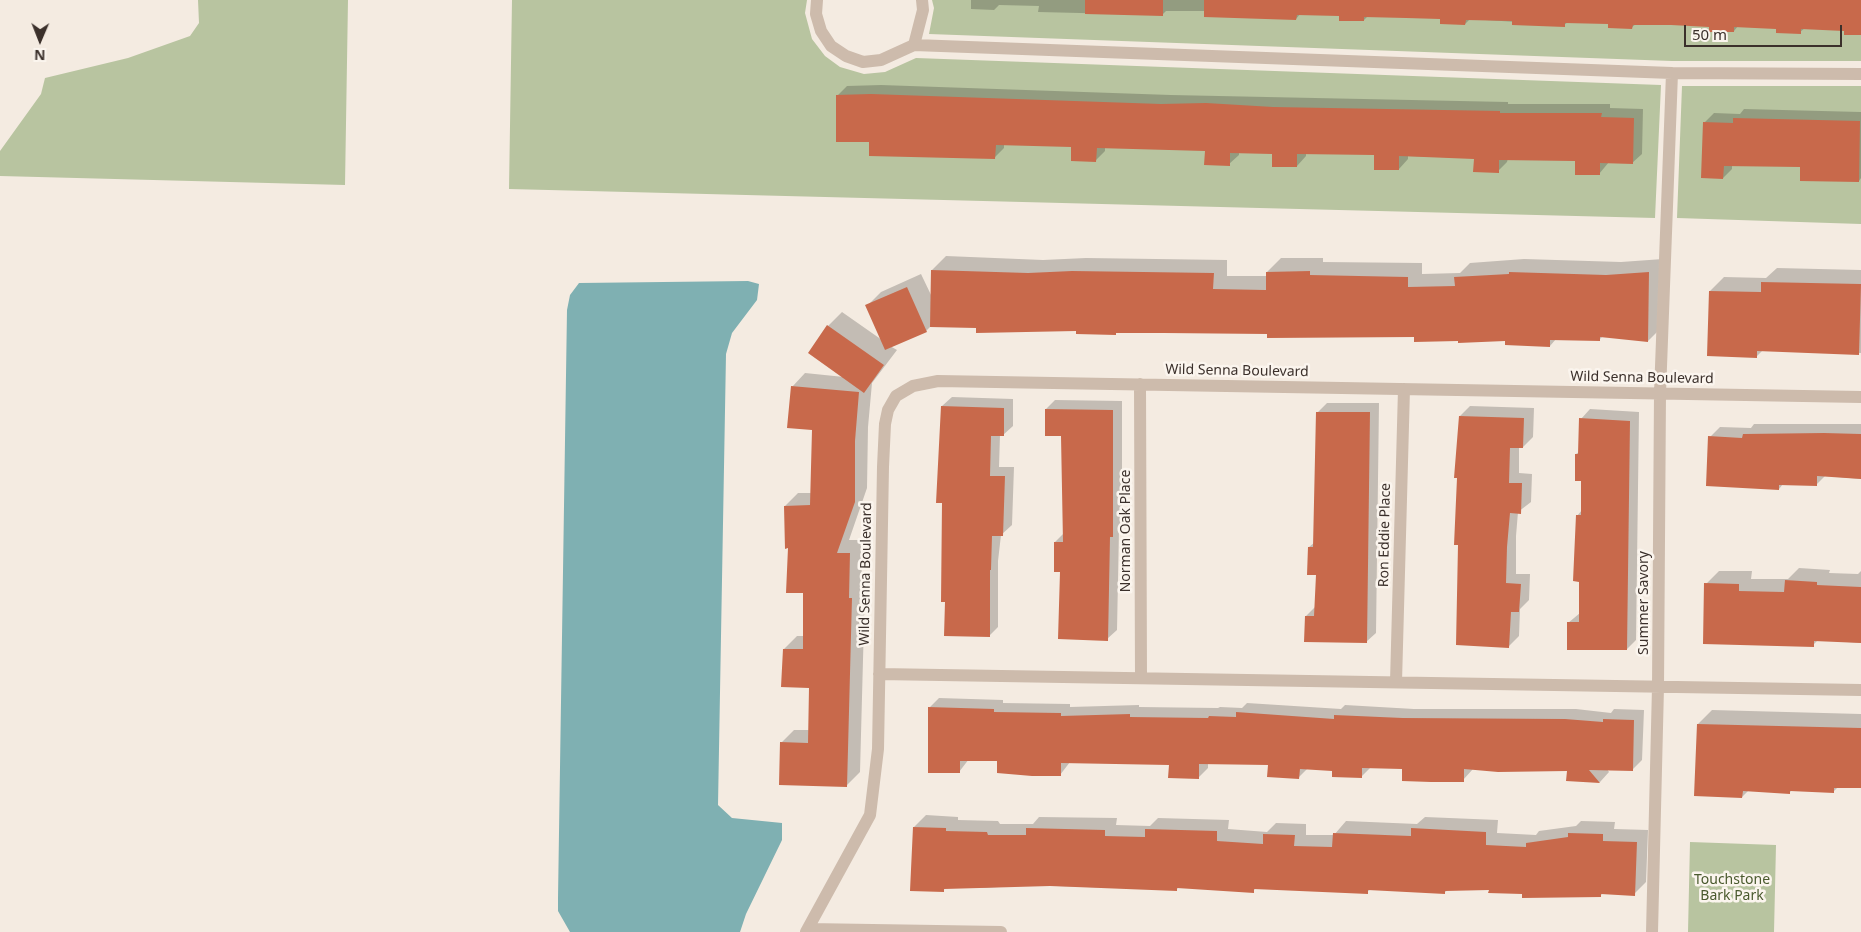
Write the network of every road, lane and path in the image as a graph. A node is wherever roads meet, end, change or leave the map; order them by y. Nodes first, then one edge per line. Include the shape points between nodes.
1 (817, 0) edge
2 (922, 0) edge
3 (914, 45) junction
4 (1672, 73) junction
5 (1861, 74) edge
6 (1140, 384) junction
7 (1404, 389) junction
8 (1660, 393) junction
9 (1861, 397) edge
10 (879, 674) junction
11 (1141, 678) junction
12 (1396, 682) junction
13 (1658, 687) junction
14 (1861, 690) edge
15 (807, 930) edge
16 (1001, 932) edge
17 (1652, 932) edge

1 - 3 street via 816,14 821,31 831,46 846,56 863,62 881,60
2 - 3 street via 923,10
3 - 4 street
4 - 5 street
4 - 8 street, Summer Savory
6 - 7 street, Wild Senna Boulevard
6 - 10 street, Wild Senna Boulevard via 938,381 913,386 896,396 888,410 882,466
6 - 11 street, Norman Oak Place
7 - 8 street, Wild Senna Boulevard
7 - 12 street, Ron Eddie Place
8 - 9 street, Wild Senna Boulevard
8 - 13 street, Summer Savory
10 - 11 street
10 - 15 street, Wild Senna Boulevard via 878,749 870,815
11 - 12 street
12 - 13 street
13 - 14 street
13 - 17 street, Summer Savory
15 - 16 street

